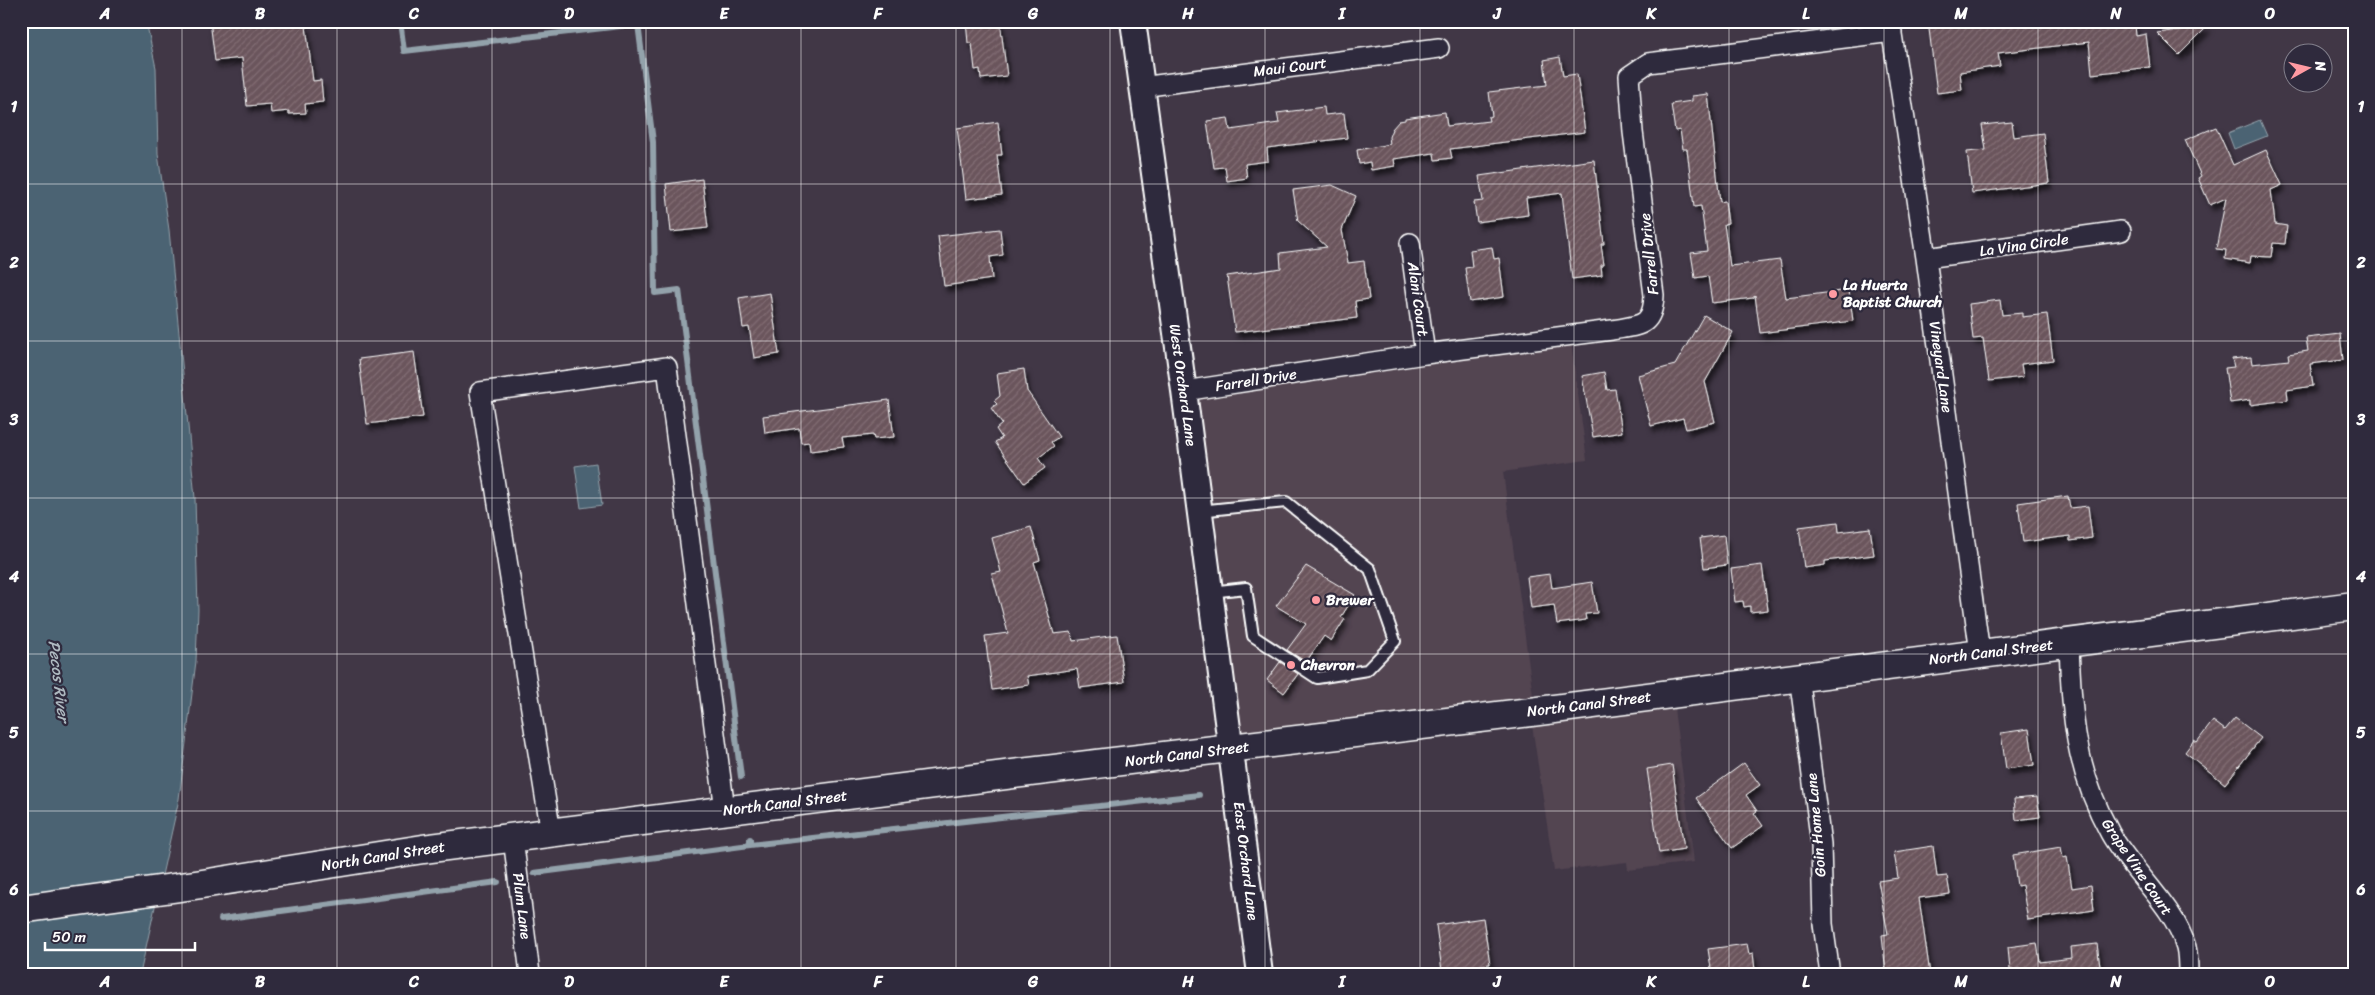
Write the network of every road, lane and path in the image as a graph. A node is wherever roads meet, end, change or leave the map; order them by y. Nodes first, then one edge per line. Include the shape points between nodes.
1 (1133, 21) edge
2 (1891, 27) edge
3 (1439, 48) dead end
4 (1141, 87) junction
5 (2121, 231) dead end
6 (1410, 243) dead end
7 (1926, 258) junction
8 (1425, 354) junction
9 (1184, 391) junction
10 (1199, 511) junction
11 (1210, 592) junction
12 (2354, 606) edge
13 (2070, 642) junction
14 (1980, 653) junction
15 (1800, 676) junction
16 (1231, 749) junction
17 (725, 810) junction
18 (551, 833) junction
19 (513, 838) junction
20 (21, 909) edge
21 (530, 974) edge
22 (1260, 974) edge
23 (1830, 974) edge
24 (2188, 974) edge

1 - 4 street, West Orchard Lane
2 - 7 street, Vineyard Lane
2 - 8 street, Farrell Drive via 1648,63 1634,72 1629,76 1628,87 1651,258 1654,295 1651,316 1637,326
3 - 4 street, Maui Court
4 - 9 street, West Orchard Lane
5 - 7 street, La Vina Circle
6 - 8 street, Alani Court
7 - 14 street, Vineyard Lane
8 - 9 street, Farrell Drive
9 - 10 street, West Orchard Lane
10 - 11 street, West Orchard Lane
10 - 11 lane via 1286,502 1370,569 1395,641 1367,670 1317,678 1253,636 1246,588
11 - 16 street, West Orchard Lane
12 - 13 main road, North Canal Street
13 - 14 main road, North Canal Street
13 - 24 street, Grape Vine Court via 2070,695 2076,747 2084,776 2111,835 2177,926 2186,948
14 - 15 main road, North Canal Street
15 - 16 main road, North Canal Street
15 - 23 street, Goin Home Lane via 1821,844 1823,924
16 - 17 main road, North Canal Street
16 - 22 street, East Orchard Lane
17 - 18 main road, North Canal Street
17 - 18 street via 667,367 657,368 480,392
18 - 19 main road, North Canal Street
19 - 20 main road, North Canal Street
19 - 21 street, Plum Lane

